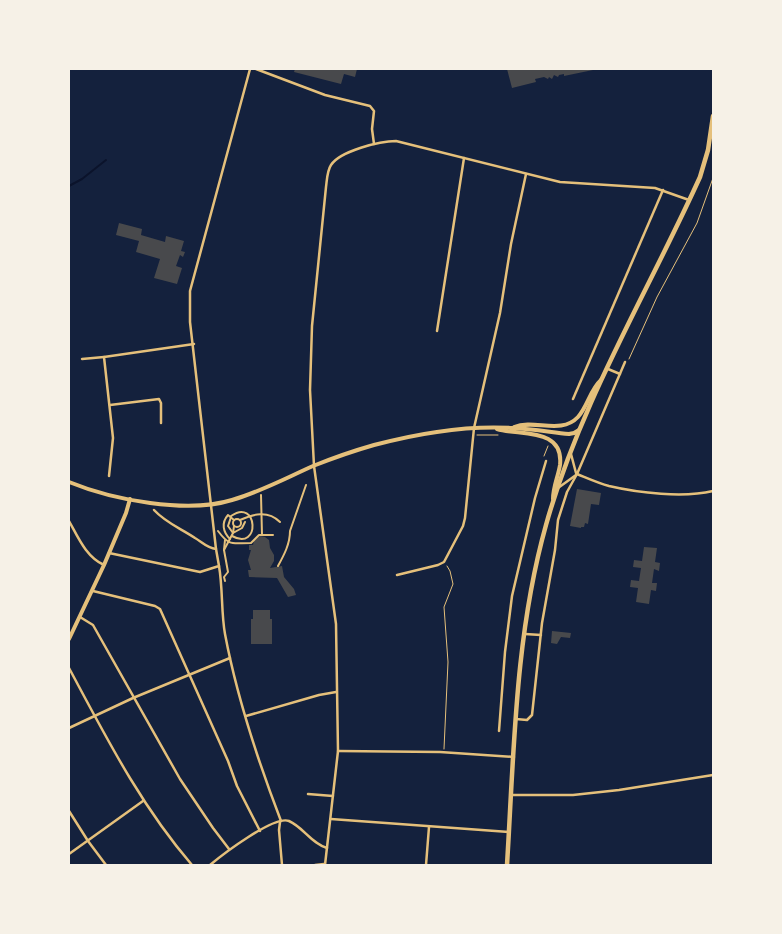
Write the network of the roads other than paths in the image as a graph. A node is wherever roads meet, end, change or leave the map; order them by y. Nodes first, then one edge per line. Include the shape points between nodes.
1 (250, 69) edge
2 (256, 69) edge
3 (713, 116) edge
4 (712, 141) edge
5 (374, 144) junction
6 (464, 158) junction
7 (526, 174) junction
8 (663, 190) junction
9 (690, 200) junction
10 (437, 331) dead end
11 (194, 344) junction
12 (104, 357) junction
13 (82, 359) dead end
14 (626, 362) dead end
15 (608, 369) junction
16 (620, 374) junction
17 (603, 378) junction
18 (573, 399) dead end
19 (110, 405) junction
20 (161, 424) dead end
21 (582, 426) junction
22 (493, 427) junction
23 (474, 428) junction
24 (512, 428) junction
25 (565, 434) junction
26 (570, 453) junction
27 (544, 460) road end
28 (314, 466) junction
29 (576, 474) junction
30 (109, 476) dead end
31 (69, 482) edge
32 (306, 485) dead end
33 (556, 491) junction
34 (713, 492) edge
35 (261, 495) dead end
36 (130, 499) junction
37 (553, 501) junction
38 (210, 505) junction
39 (154, 510) dead end
40 (262, 513) junction
41 (231, 517) junction
42 (250, 517) junction
43 (234, 520) junction
44 (240, 520) junction
45 (69, 521) edge
46 (245, 522) junction
47 (280, 522) dead end
48 (241, 524) junction
49 (234, 526) junction
50 (239, 527) junction
51 (236, 530) junction
52 (218, 531) dead end
53 (262, 535) junction
54 (232, 536) junction
55 (273, 536) dead end
56 (224, 540) junction
57 (228, 543) junction
58 (216, 548) junction
59 (224, 550) junction
60 (109, 553) junction
61 (104, 565) junction
62 (219, 566) junction
63 (278, 566) dead end
64 (397, 575) dead end
65 (225, 581) dead end
66 (93, 591) junction
67 (80, 617) junction
68 (523, 634) junction
69 (541, 635) junction
70 (69, 639) edge
71 (230, 658) junction
72 (69, 668) edge
73 (190, 674) junction
74 (336, 692) junction
75 (134, 698) junction
76 (95, 716) junction
77 (246, 716) junction
78 (516, 719) junction
79 (69, 728) edge
80 (499, 731) dead end
81 (338, 751) junction
82 (514, 757) junction
83 (713, 775) edge
84 (308, 794) dead end
85 (511, 795) junction
86 (333, 796) junction
87 (143, 801) junction
88 (69, 811) edge
89 (331, 819) junction
90 (281, 821) junction
91 (429, 826) junction
92 (260, 830) junction
93 (509, 832) junction
94 (88, 841) junction
95 (327, 848) junction
96 (230, 849) junction
97 (69, 854) edge
98 (324, 864) edge
99 (106, 865) edge
100 (192, 865) edge
101 (210, 865) edge
102 (282, 865) edge
103 (315, 865) edge
104 (426, 865) edge
105 (506, 865) edge

1 - 11 street via 190,285 190,322
2 - 5 street via 325,95 370,106 374,111
3 - 4 main road
4 - 9 main road
5 - 6 street via 396,141
5 - 28 street via 338,158 330,166 327,178 311,342
6 - 7 street
6 - 10 street
7 - 8 street via 574,184
7 - 23 street
8 - 9 street
8 - 18 street
9 - 15 main road
11 - 12 street
11 - 38 street
12 - 13 street
12 - 19 street
14 - 16 street
15 - 16 street
15 - 17 main road
16 - 29 street
17 - 21 main road
17 - 24 street via 593,389 579,416 571,422 557,426 521,424
19 - 20 street via 159,399
19 - 30 street via 113,438
21 - 25 street via 574,433
21 - 26 main road
22 - 23 street
22 - 24 street
22 - 37 street via 533,434 557,447 560,456
23 - 28 street via 420,434 353,451
23 - 64 street via 464,522 444,562
24 - 25 street
25 - 33 street via 573,441
26 - 29 street
26 - 33 main road
27 - 80 street via 511,601
28 - 38 street via 248,495
28 - 74 street via 335,608
29 - 33 street
29 - 34 street via 608,486 638,491 673,494
29 - 69 street via 566,492 558,520
31 - 36 street
32 - 63 street
33 - 37 main road
35 - 40 street
36 - 38 street via 183,506
36 - 60 street
37 - 68 main road via 536,565
38 - 58 street
39 - 58 street via 172,526 208,547
40 - 42 street
40 - 47 street via 274,516
40 - 53 street
41 - 42 street via 240,512
41 - 43 street
41 - 54 street via 228,526
41 - 54 street via 228,514 224,526 225,533
42 - 44 street
42 - 46 street
42 - 54 street via 253,525 250,534 242,539
43 - 44 street
43 - 49 street
44 - 48 street
45 - 61 street via 88,553
46 - 48 street
46 - 51 street
48 - 50 street
49 - 50 street
49 - 54 street
50 - 51 street
51 - 54 street
52 - 56 street
53 - 55 street
53 - 57 street via 251,543
54 - 57 street
56 - 57 street
56 - 59 street
57 - 59 street
58 - 62 street
59 - 65 street via 228,572
60 - 61 street
60 - 62 street via 200,572
61 - 66 street
62 - 71 street
66 - 67 street
66 - 73 street via 160,609
67 - 70 street
67 - 75 street via 93,625
68 - 69 street
68 - 78 main road
69 - 78 street via 532,715 527,720
71 - 73 street
71 - 77 street
72 - 76 street
73 - 75 street
73 - 92 street via 237,786
74 - 77 street
74 - 81 street
75 - 76 street
75 - 96 street via 180,779
76 - 79 street
76 - 87 street
77 - 90 street
78 - 82 main road
81 - 82 street via 443,752
81 - 86 street
82 - 85 main road
83 - 85 street via 582,794
84 - 86 street
85 - 93 main road
86 - 89 street
87 - 94 street
87 - 100 street
88 - 94 street
89 - 91 street
89 - 95 street
90 - 92 street
90 - 95 street via 293,823
90 - 102 street
91 - 93 street
91 - 104 street
92 - 96 street
93 - 105 main road
94 - 97 street
94 - 99 street
95 - 98 street
96 - 101 street
98 - 103 street

